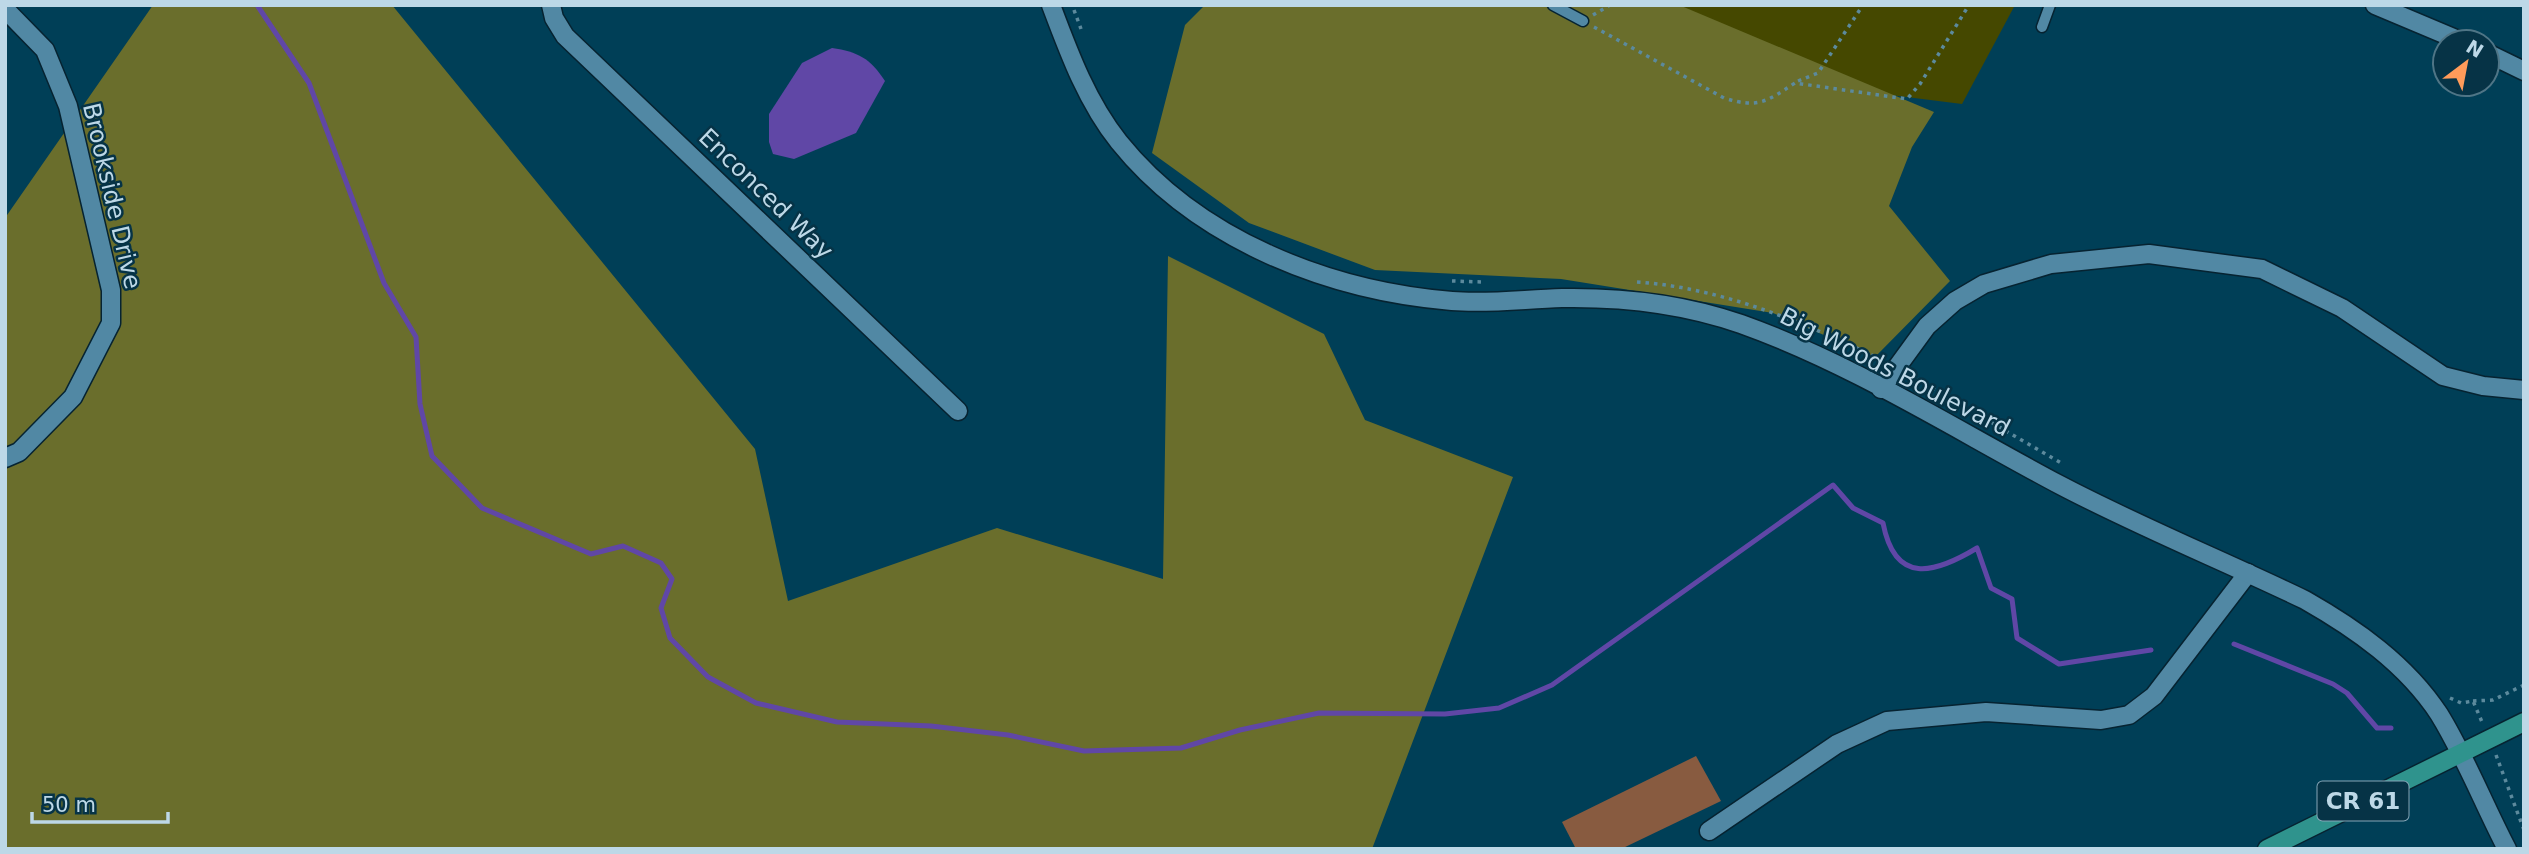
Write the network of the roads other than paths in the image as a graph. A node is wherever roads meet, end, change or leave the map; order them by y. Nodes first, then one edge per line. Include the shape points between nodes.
1 (551, 5) edge
2 (1051, 5) edge
3 (1553, 5) edge
4 (2050, 5) edge
5 (2375, 5) edge
6 (5, 9) edge
7 (1583, 21) road end
8 (2042, 27) dead end
9 (2431, 29) edge
10 (2501, 60) edge
11 (2524, 71) edge
12 (1881, 389) junction
13 (2524, 390) edge
14 (958, 411) dead end
15 (5, 458) edge
16 (2248, 573) junction
17 (2524, 722) edge
18 (2458, 753) junction
19 (1709, 831) dead end
20 (2267, 849) edge
21 (2507, 849) edge

1 - 14 street, Enconced Way via 565,36
2 - 12 street, Big Woods Boulevard via 1089,96 1118,140 1161,187 1249,245 1317,273 1402,295 1454,301 1598,298 1687,309 1776,337
3 - 7 lane
4 - 8 lane
5 - 9 street
6 - 15 street, Brookside Drive via 45,50 68,106 111,290 111,323 73,397 19,452
10 - 11 street
12 - 13 street via 1927,326 1955,301 1984,284 2052,264 2149,254 2262,269 2342,308 2444,376
12 - 16 street, Big Woods Boulevard via 2066,488
16 - 18 street, Big Woods Boulevard via 2329,613 2370,641 2424,694
16 - 19 street via 2154,696 2129,715 2101,720 1986,712 1887,721 1837,744
17 - 18 main road, CR 61
18 - 20 main road, CR 61
18 - 21 street, Big Woods Boulevard

